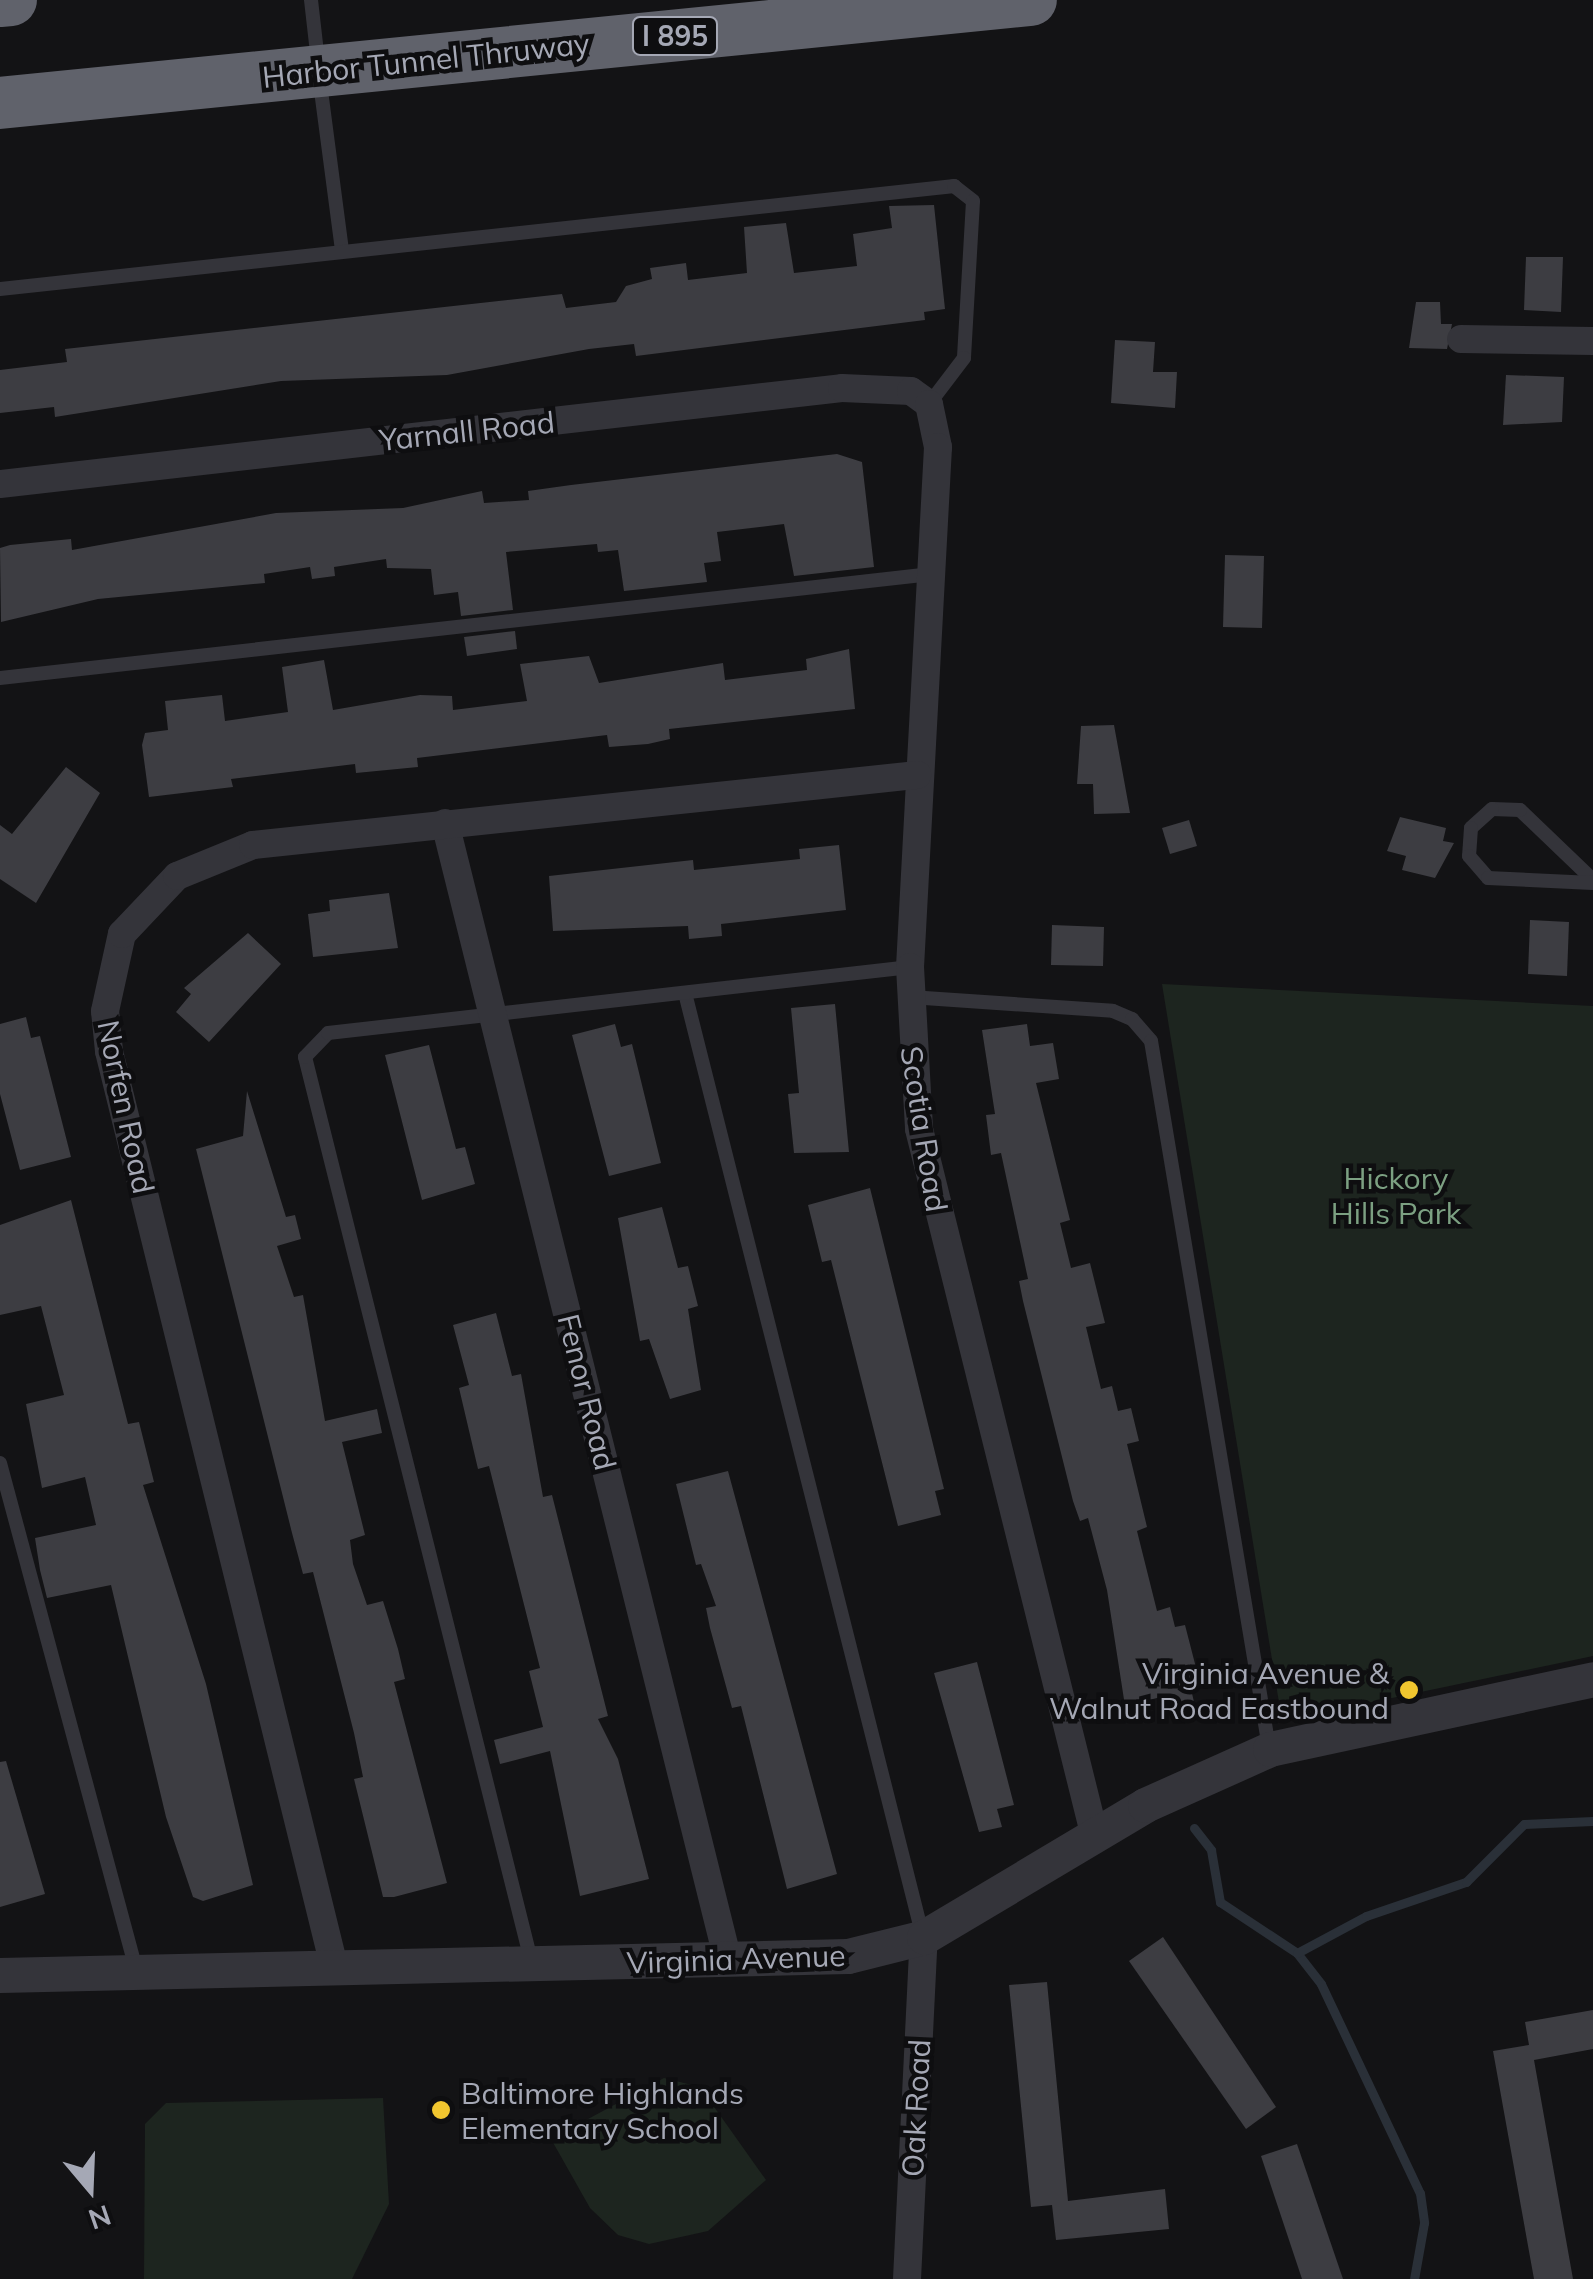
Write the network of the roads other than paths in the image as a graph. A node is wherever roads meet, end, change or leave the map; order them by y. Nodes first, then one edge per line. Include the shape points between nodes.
1 (11, 0) edge
2 (311, 0) edge
3 (1031, 0) edge
4 (0, 1) edge
5 (319, 70) junction
6 (0, 102) edge
7 (342, 251) junction
8 (0, 288) edge
9 (1461, 339) dead end
10 (1593, 341) edge
11 (929, 404) junction
12 (0, 484) edge
13 (931, 574) junction
14 (0, 678) edge
15 (917, 775) junction
16 (446, 824) junction
17 (1593, 881) edge
18 (910, 967) junction
19 (685, 993) junction
20 (910, 997) junction
21 (494, 1016) junction
22 (0, 1463) edge
23 (1593, 1679) edge
24 (1270, 1749) junction
25 (1096, 1837) junction
26 (924, 1937) junction
27 (728, 1961) junction
28 (533, 1965) junction
29 (335, 1970) junction
30 (138, 1974) junction
31 (0, 1976) edge
32 (907, 2279) edge

1 - 4 highway
2 - 5 lane
3 - 5 highway, Harbor Tunnel Thruway / I 895
5 - 6 highway, Harbor Tunnel Thruway / I 895
5 - 7 lane
7 - 8 lane
7 - 11 lane via 954,186 974,201 964,358
9 - 10 street
11 - 12 street, Yarnall Road via 911,391 842,388
11 - 13 street, Scotia Road via 938,447
13 - 14 lane
13 - 15 street, Scotia Road
15 - 16 street, Norfen Road
15 - 18 street, Scotia Road
16 - 21 street, Fenor Road
16 - 29 street, Norfen Road via 253,845 177,876 122,934 104,1010
17 - 17 lane via 1520,810 1492,809 1471,828 1469,856 1488,878
18 - 19 lane
18 - 20 street, Scotia Road
19 - 21 lane
19 - 26 lane
20 - 24 lane via 1112,1011 1132,1018 1151,1041
20 - 25 street, Scotia Road via 931,1194
21 - 27 street, Fenor Road
21 - 28 lane via 328,1032 305,1057
22 - 30 lane
23 - 24 street, Virginia Avenue
24 - 25 street, Virginia Avenue via 1191,1781
25 - 26 street, Virginia Avenue
26 - 27 street, Virginia Avenue via 848,1956
26 - 32 street, Oak Road
27 - 28 street, Virginia Avenue
28 - 29 street, Virginia Avenue
29 - 30 street, Virginia Avenue
30 - 31 street, Virginia Avenue

